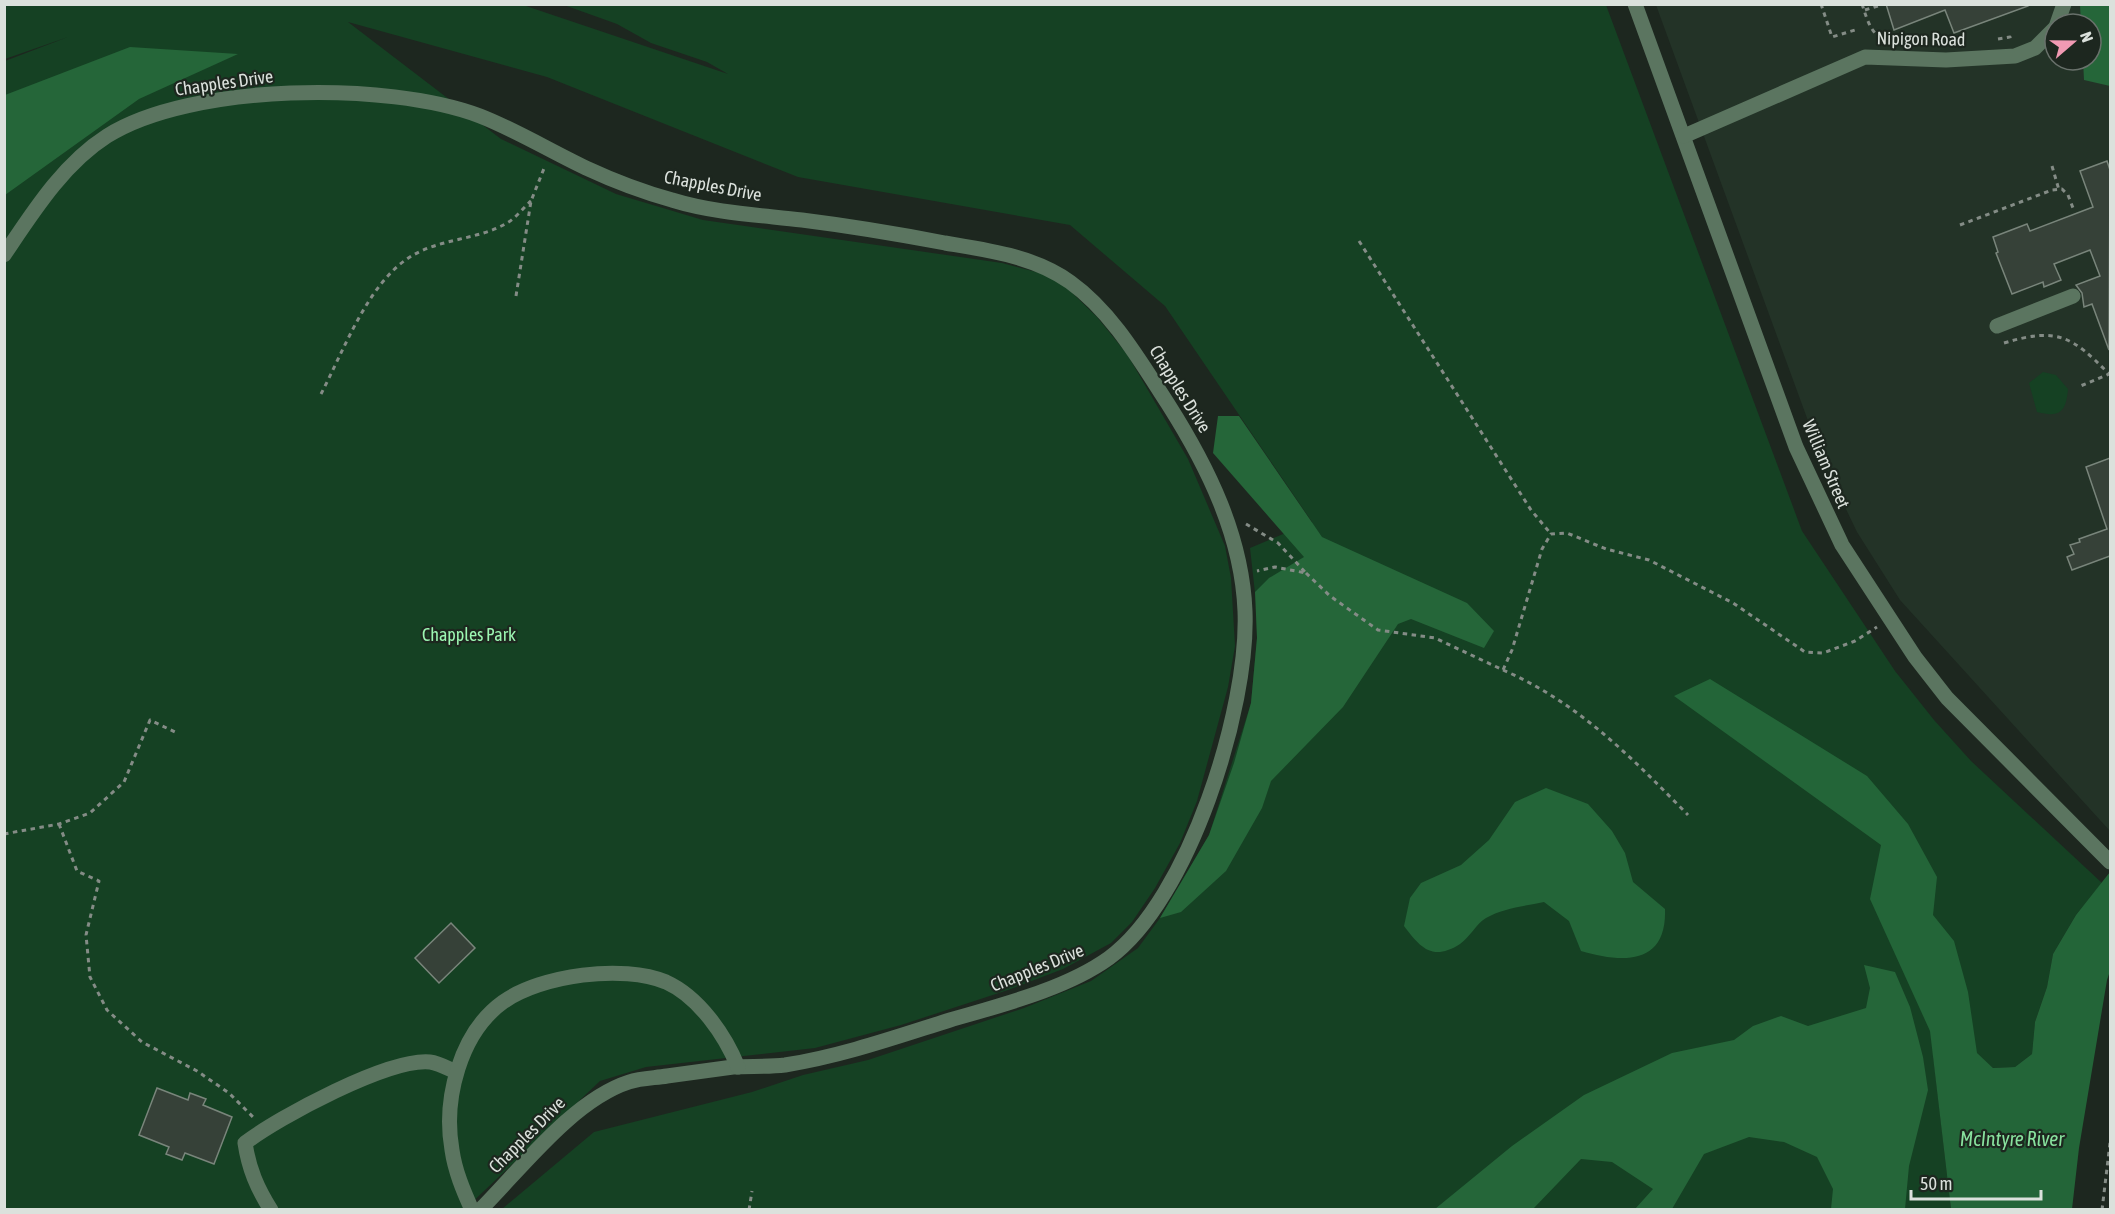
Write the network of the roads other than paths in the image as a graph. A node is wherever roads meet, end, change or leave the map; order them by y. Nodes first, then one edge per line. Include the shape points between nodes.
1 (1635, 4) edge
2 (2043, 40) edge
3 (1683, 136) junction
4 (4, 255) edge
5 (2073, 296) dead end
6 (1997, 326) dead end
7 (2110, 862) edge
8 (738, 1067) junction
9 (456, 1072) junction
10 (271, 1209) edge
11 (472, 1209) edge
12 (480, 1209) edge

1 - 3 street, William Street
2 - 3 street, Nipigon Road via 2015,56 1947,60 1865,57
3 - 7 street, William Street via 1796,447 1842,545 1888,619 1947,698
4 - 8 street, Chapples Drive via 53,186 101,140 129,124 199,104 268,94 389,96 428,101 475,114 616,181 673,200 717,210 852,226 984,249 1033,262 1063,276 1110,320 1145,368 1206,471 1227,519 1241,575 1245,611 1241,672 1214,783 1192,840 1161,899 1133,937 1086,972 986,1009 841,1054 779,1066
5 - 6 street
8 - 9 street via 713,1022 667,982 602,974 560,980 503,1002 477,1029
8 - 12 street, Chapples Drive via 631,1081 601,1094 578,1109
9 - 10 street via 431,1062 400,1066 333,1093 245,1143 254,1181
9 - 11 street via 451,1148

